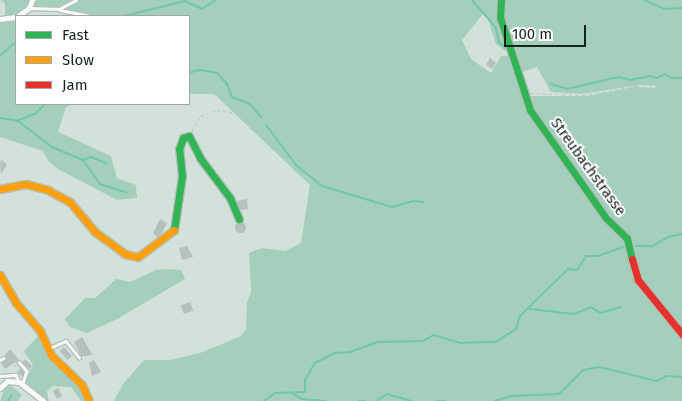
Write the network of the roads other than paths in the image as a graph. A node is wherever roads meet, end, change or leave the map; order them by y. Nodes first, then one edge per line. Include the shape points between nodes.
1 (32, 0) edge
2 (76, 0) edge
3 (500, 0) edge
4 (29, 8) junction
5 (59, 9) junction
6 (20, 15) edge
7 (82, 15) edge
8 (15, 17) edge
9 (0, 19) edge
10 (0, 189) edge
11 (239, 219) dead end
12 (0, 275) edge
13 (682, 334) edge
14 (48, 349) junction
15 (80, 357) dead end
16 (4, 358) dead end
17 (0, 360) edge
18 (19, 362) dead end
19 (0, 376) edge
20 (21, 383) junction
21 (0, 388) edge
22 (43, 401) edge
23 (89, 401) edge

1 - 4 street
2 - 5 lane
3 - 13 street, Streubachstrasse via 500,17 532,114 606,218 630,243 638,280
4 - 5 lane
4 - 6 street
5 - 7 lane
8 - 9 street
10 - 11 street via 26,184 48,190 70,202 95,232 125,254 138,256 176,229 182,176 179,149 183,138 190,136 200,158 230,198
12 - 14 street via 16,303 40,331
14 - 15 lane via 66,341
14 - 23 street via 82,386
16 - 17 lane
18 - 20 lane via 27,371
19 - 20 lane via 16,375
20 - 21 street via 7,381
20 - 22 street

